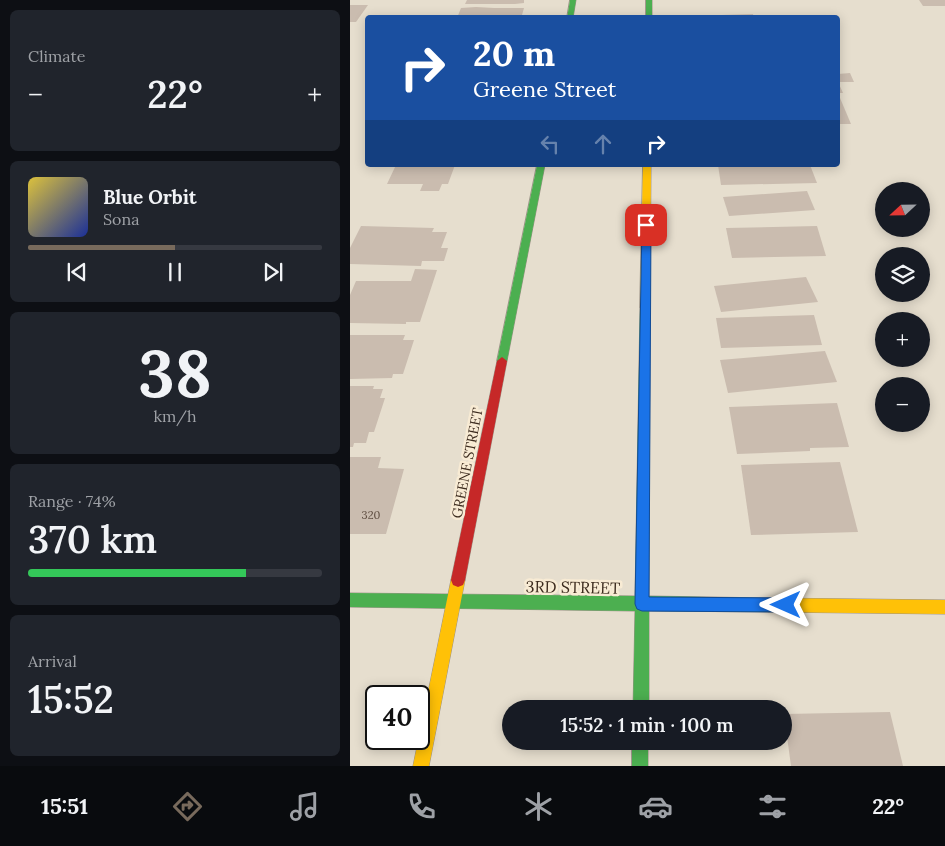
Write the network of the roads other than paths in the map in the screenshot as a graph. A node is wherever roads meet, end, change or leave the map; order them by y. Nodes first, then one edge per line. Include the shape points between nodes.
1 (573, 0) edge
2 (649, 0) edge
3 (570, 15) edge
4 (649, 15) edge
5 (541, 167) edge
6 (647, 167) edge
7 (350, 600) edge
8 (454, 601) junction
9 (642, 604) junction
10 (945, 607) edge
11 (641, 700) edge
12 (640, 750) edge
13 (421, 766) edge
14 (640, 766) edge

1 - 3 main road
2 - 4 main road
5 - 8 main road, GREENE STREET
6 - 9 main road
7 - 8 main road, 3RD STREET
8 - 9 main road, 3RD STREET
8 - 13 main road, GREENE STREET
9 - 10 main road, 3RD STREET
9 - 11 main road
12 - 14 main road

